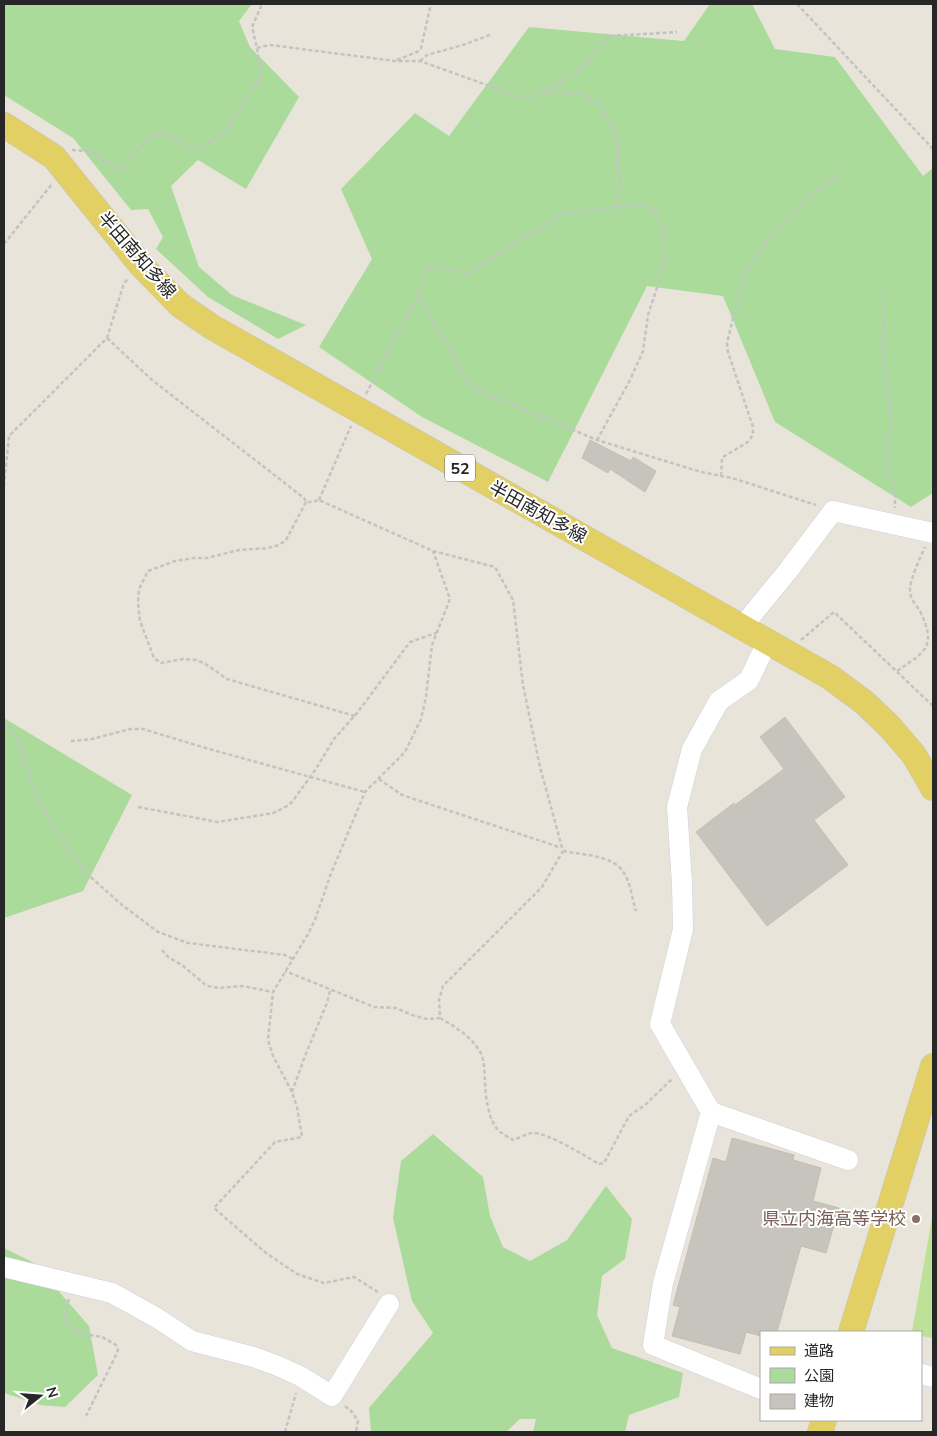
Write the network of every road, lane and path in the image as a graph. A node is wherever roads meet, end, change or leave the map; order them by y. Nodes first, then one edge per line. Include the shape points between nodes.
1 (262, 4) edge
2 (431, 4) edge
3 (796, 4) edge
4 (677, 32) dead end
5 (492, 34) dead end
6 (257, 48) junction
7 (395, 61) junction
8 (420, 62) junction
9 (544, 90) junction
10 (4, 125) edge
11 (933, 149) edge
12 (59, 164) junction
13 (841, 173) dead end
14 (616, 207) junction
15 (4, 244) edge
16 (141, 265) junction
17 (885, 294) dead end
18 (418, 296) junction
19 (107, 338) junction
20 (358, 410) junction
21 (597, 440) junction
22 (721, 476) junction
23 (4, 486) edge
24 (319, 500) junction
25 (306, 502) junction
26 (834, 511) junction
27 (895, 525) junction
28 (932, 533) edge
29 (433, 552) junction
30 (742, 627) junction
31 (931, 628) dead end
32 (436, 633) junction
33 (777, 648) junction
34 (929, 649) dead end
35 (897, 670) junction
36 (933, 706) edge
37 (354, 716) junction
38 (4, 720) edge
39 (71, 741) dead end
40 (310, 777) junction
41 (379, 779) junction
42 (933, 788) edge
43 (365, 792) junction
44 (138, 807) dead end
45 (562, 846) junction
46 (563, 851) junction
47 (636, 911) dead end
48 (162, 950) dead end
49 (293, 960) junction
50 (284, 971) junction
51 (330, 990) junction
52 (272, 992) junction
53 (440, 1018) junction
54 (933, 1066) edge
55 (685, 1068) junction
56 (292, 1092) junction
57 (711, 1112) junction
58 (848, 1160) dead end
59 (4, 1267) edge
60 (72, 1284) junction
61 (388, 1304) joint
62 (851, 1331) edge
63 (300, 1376) junction
64 (760, 1389) edge
65 (332, 1396) junction
66 (86, 1416) dead end
67 (285, 1432) edge
68 (356, 1432) edge

1 - 6 path via 252,27
2 - 7 path via 421,48
3 - 11 path
4 - 9 path via 610,36 580,69
5 - 8 path via 427,55
6 - 7 path via 270,45
6 - 12 path via 261,74 228,128 202,148 190,149 166,134 154,134 119,170 88,150 65,149
7 - 8 path
8 - 9 path via 523,98
9 - 14 path via 579,92 598,103 618,137 618,169 621,174
10 - 12 main road, 半田南知多線 / 52
12 - 15 path via 48,188
12 - 16 main road, 半田南知多線 / 52
13 - 22 path via 811,194 792,214 762,248 743,277 727,343 753,435 748,442 723,457
14 - 18 path via 564,213 468,273 429,266
14 - 21 path via 643,204 654,210 663,231 666,260 648,315 643,351 630,382
16 - 19 path via 124,283
16 - 20 main road, 半田南知多線 / 52 via 180,305 212,328
17 - 27 path via 883,346 891,422 886,461 895,494
18 - 20 path
18 - 21 path via 472,388
19 - 23 path via 9,436
19 - 25 path via 152,380
20 - 24 path
20 - 30 main road, 半田南知多線 / 52
21 - 22 path
22 - 26 path
24 - 25 path
24 - 29 path
25 - 37 path via 286,540 279,545 175,561 148,571 139,589 140,621 154,658 161,663 196,660 227,679
26 - 27 street
26 - 30 street
27 - 28 street
28 - 31 path via 910,585 914,603
29 - 32 path via 450,599
29 - 45 path via 494,567 513,600 523,685 540,767
30 - 33 main road, 半田南知多線 / 52
32 - 37 path via 410,642
32 - 41 path via 421,719 404,752
33 - 35 path via 834,612
33 - 42 main road, 半田南知多線 / 52 via 830,677 865,703 914,756
33 - 55 street via 749,680 719,701 692,749 677,807 683,929 660,1024
34 - 35 path
35 - 36 path
37 - 40 path via 334,739
38 - 49 path via 18,738 38,800 60,839 86,873 122,905 158,932 188,943 285,955
39 - 40 path via 143,729
40 - 43 path
40 - 44 path via 292,802 272,813 218,822
41 - 43 path
41 - 45 path via 402,795
43 - 49 path via 315,920
45 - 46 path
46 - 47 path via 607,859 617,865 624,873
46 - 53 path via 542,887 443,986 439,1000
48 - 52 path via 207,986 243,986
49 - 50 path
50 - 51 path
50 - 52 path
51 - 53 path via 374,1007 396,1008 428,1019
51 - 56 path
52 - 56 path via 268,1040
53 - 55 path via 455,1026 479,1050 494,1126 514,1140 530,1133 540,1134 599,1164 604,1163 629,1116 645,1106
54 - 62 main road
55 - 57 street
56 - 61 path via 302,1137 275,1142 214,1208 297,1274 324,1283 354,1277 380,1294
57 - 58 street
57 - 64 street via 663,1282 653,1345
59 - 60 street
60 - 63 street via 112,1292 192,1341 254,1358
60 - 66 path via 64,1312 67,1326 102,1337 116,1345 118,1350
61 - 65 street
63 - 65 street
63 - 67 path
65 - 68 path via 352,1412 358,1421

